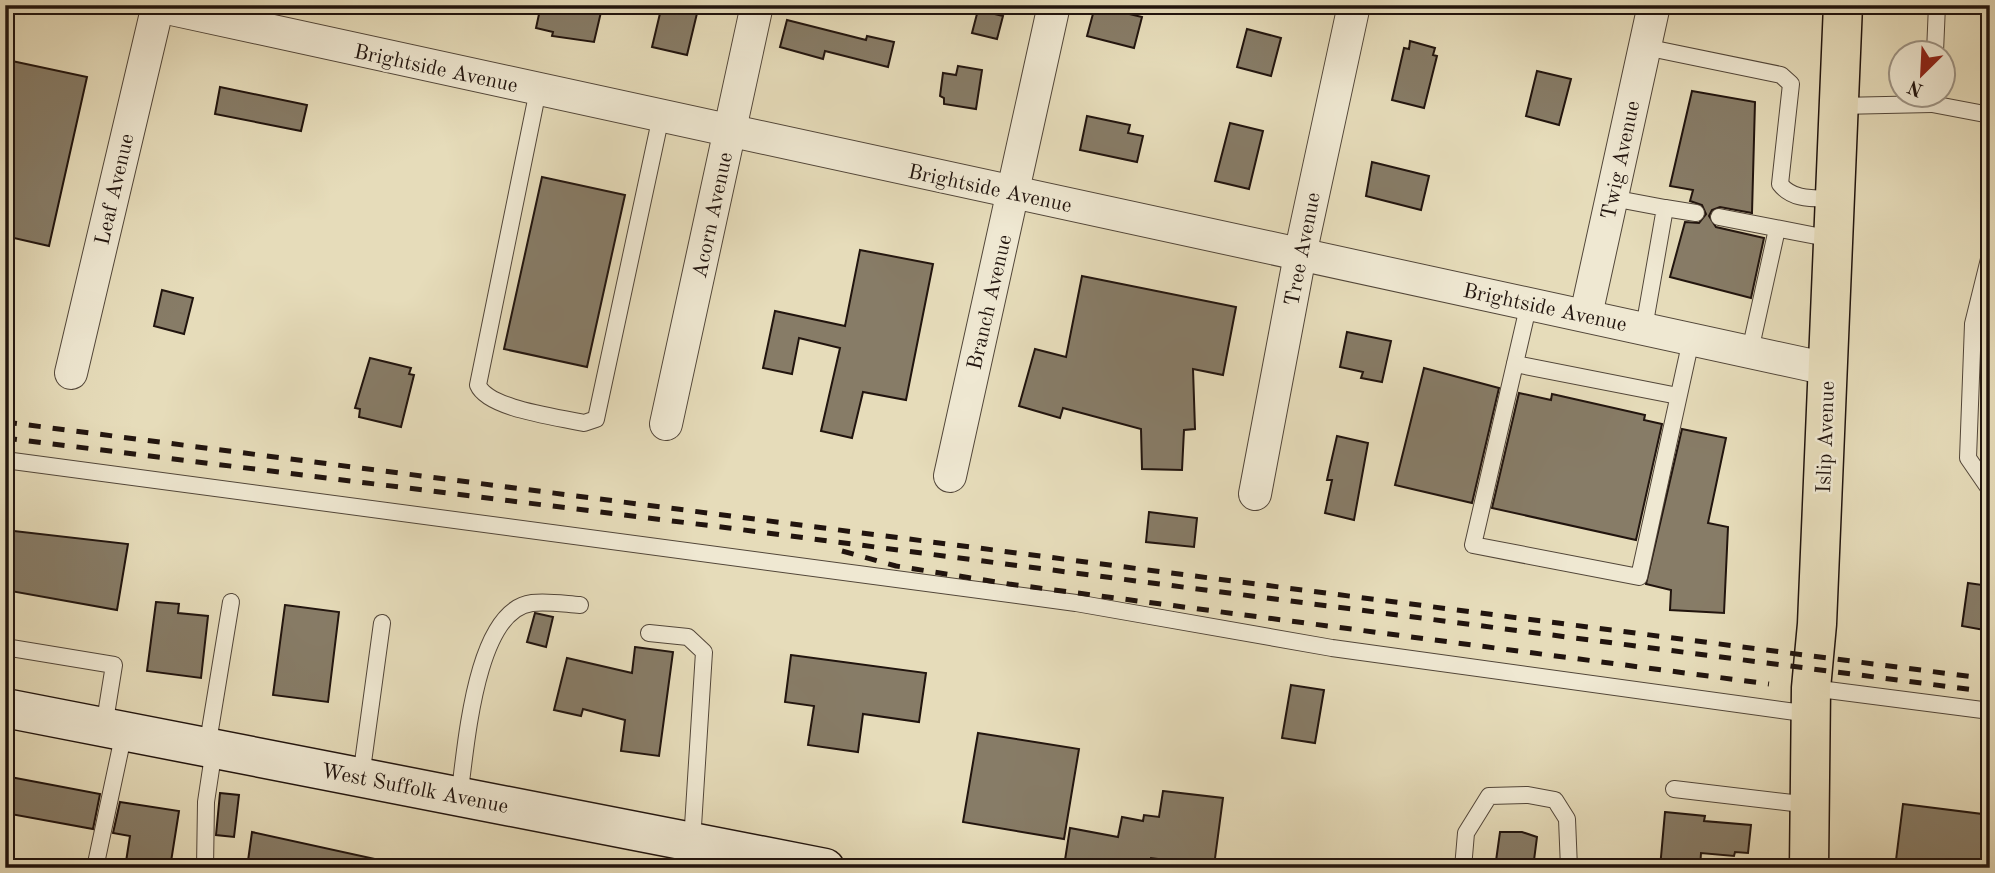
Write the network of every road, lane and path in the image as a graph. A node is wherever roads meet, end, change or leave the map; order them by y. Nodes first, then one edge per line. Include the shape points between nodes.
1 (757, 5) edge
2 (1054, 5) edge
3 (1354, 5) edge
4 (1654, 5) edge
5 (1843, 5) edge
6 (1937, 5) edge
7 (157, 6) edge
8 (1936, 38) edge
9 (1645, 47) junction
10 (538, 90) junction
11 (1886, 102) edge
12 (1839, 106) junction
13 (1956, 106) edge
14 (1990, 115) edge
15 (661, 116) junction
16 (730, 131) junction
17 (1014, 194) junction
18 (1612, 198) junction
19 (1835, 199) junction
20 (1665, 208) junction
21 (1696, 213) dead end
22 (1719, 217) dead end
23 (1777, 229) junction
24 (1832, 239) junction
25 (1300, 254) junction
26 (1990, 254) edge
27 (1530, 303) junction
28 (1586, 315) junction
29 (1644, 328) junction
30 (1691, 340) junction
31 (1750, 351) junction
32 (1515, 364) junction
33 (1828, 369) junction
34 (71, 373) dead end
35 (1678, 396) junction
36 (666, 424) dead end
37 (5, 460) edge
38 (950, 476) dead end
39 (1990, 490) edge
40 (1255, 494) dead end
41 (231, 602) dead end
42 (580, 605) dead end
43 (382, 622) dead end
44 (649, 633) dead end
45 (5, 647) edge
46 (1811, 701) junction
47 (5, 708) edge
48 (1990, 711) edge
49 (114, 729) junction
50 (211, 748) junction
51 (361, 778) junction
52 (1674, 789) dead end
53 (460, 797) junction
54 (1810, 805) junction
55 (692, 842) junction
56 (765, 862) edge
57 (95, 868) edge
58 (205, 868) edge
59 (825, 868) edge
60 (1463, 868) edge
61 (1569, 868) edge
62 (1810, 868) edge

1 - 16 street, Acorn Avenue
2 - 17 street, Branch Avenue
3 - 25 street, Tree Avenue
4 - 9 street, Twig Avenue
5 - 12 main road, Islip Avenue
6 - 8 lane
7 - 10 street, Brightside Avenue
7 - 34 street, Leaf Avenue
9 - 18 street, Twig Avenue
9 - 19 lane via 1780,75 1791,84 1780,184 1795,196
10 - 15 street, Brightside Avenue
10 - 15 lane via 478,385 481,393 498,403 584,423 596,419
11 - 12 lane
12 - 19 main road, Islip Avenue
13 - 14 lane
15 - 16 street, Brightside Avenue
16 - 17 street, Brightside Avenue
16 - 36 street, Acorn Avenue
17 - 25 street, Brightside Avenue
17 - 38 street, Branch Avenue
18 - 20 lane
18 - 28 street, Twig Avenue
19 - 24 main road, Islip Avenue
20 - 21 lane
20 - 29 lane
22 - 23 lane
23 - 24 lane
23 - 31 lane
24 - 33 main road, Islip Avenue
25 - 27 street, Brightside Avenue
25 - 40 street, Tree Avenue
26 - 39 lane via 1973,324 1968,458
27 - 28 street, Brightside Avenue
27 - 32 lane
28 - 29 street, Brightside Avenue
29 - 30 street, Brightside Avenue
30 - 31 street, Brightside Avenue
30 - 35 lane
31 - 33 street, Brightside Avenue
32 - 35 lane
32 - 35 lane via 1473,545 1639,577
33 - 46 main road, Islip Avenue
37 - 46 lane via 1076,603 1332,648
41 - 50 lane
42 - 53 lane via 530,603 515,609 499,627 476,686
43 - 51 lane
44 - 55 lane via 688,637 704,652
45 - 49 lane via 114,665
46 - 48 lane
46 - 54 main road, Islip Avenue
47 - 49 main road, West Suffolk Avenue
49 - 50 main road, West Suffolk Avenue
49 - 57 lane
50 - 51 main road, West Suffolk Avenue
50 - 58 lane
51 - 53 main road, West Suffolk Avenue
52 - 54 lane
53 - 55 main road, West Suffolk Avenue
54 - 62 main road, Islip Avenue
55 - 56 main road, West Suffolk Avenue
56 - 59 main road, West Suffolk Avenue
60 - 61 lane via 1466,833 1489,796 1528,795 1555,800 1567,819

